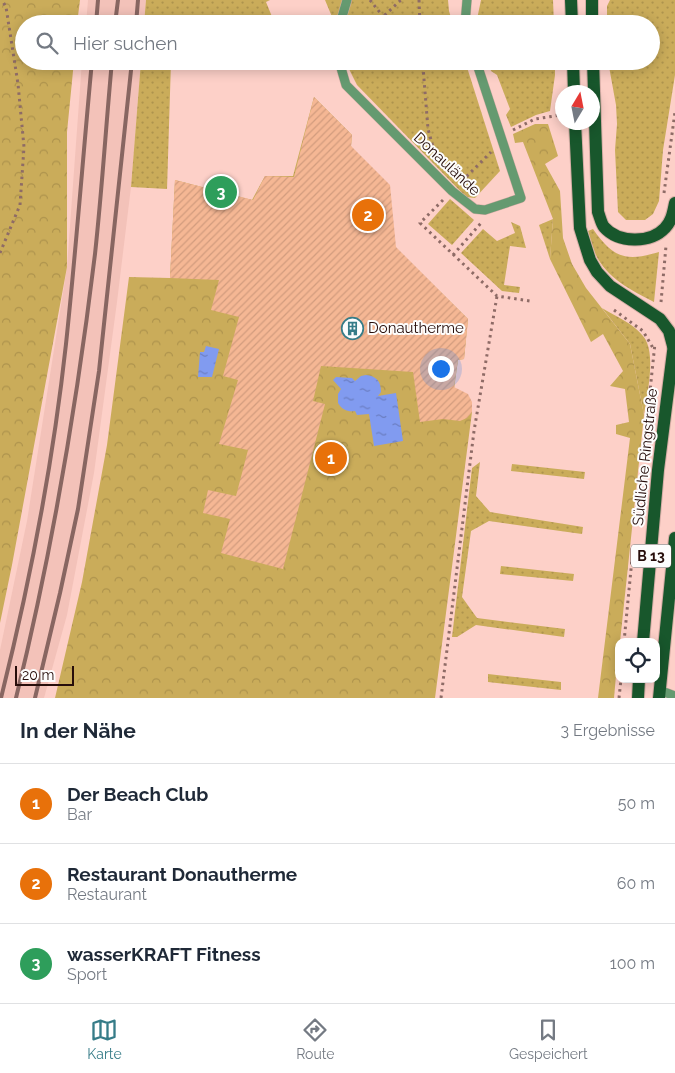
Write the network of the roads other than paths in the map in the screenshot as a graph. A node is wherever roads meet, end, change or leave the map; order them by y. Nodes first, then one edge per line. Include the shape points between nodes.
1 (347, 0) edge
2 (467, 0) edge
3 (571, 0) edge
4 (592, 0) edge
5 (343, 15) edge
6 (466, 15) edge
7 (572, 15) edge
8 (592, 15) edge
9 (342, 70) edge
10 (479, 70) edge
11 (573, 70) edge
12 (593, 70) edge
13 (574, 85) edge
14 (575, 130) edge
15 (669, 200) edge
16 (674, 342) edge
17 (675, 538) edge
18 (643, 638) edge
19 (640, 683) edge
20 (659, 694) edge
21 (675, 696) edge
22 (638, 698) edge

1 - 5 lane
2 - 6 lane
3 - 7 main road
4 - 8 main road
9 - 10 lane, Donaulände via 346,86 452,191 475,208 485,210 521,198
11 - 13 main road
12 - 15 main road via 598,212 603,225 624,239 648,237 665,228 672,218
14 - 16 main road via 580,228 590,260 610,286 660,319
16 - 18 main road, Südliche Ringstraße / B 13 via 658,470
17 - 20 main road, B 13
19 - 22 main road
20 - 21 lane

